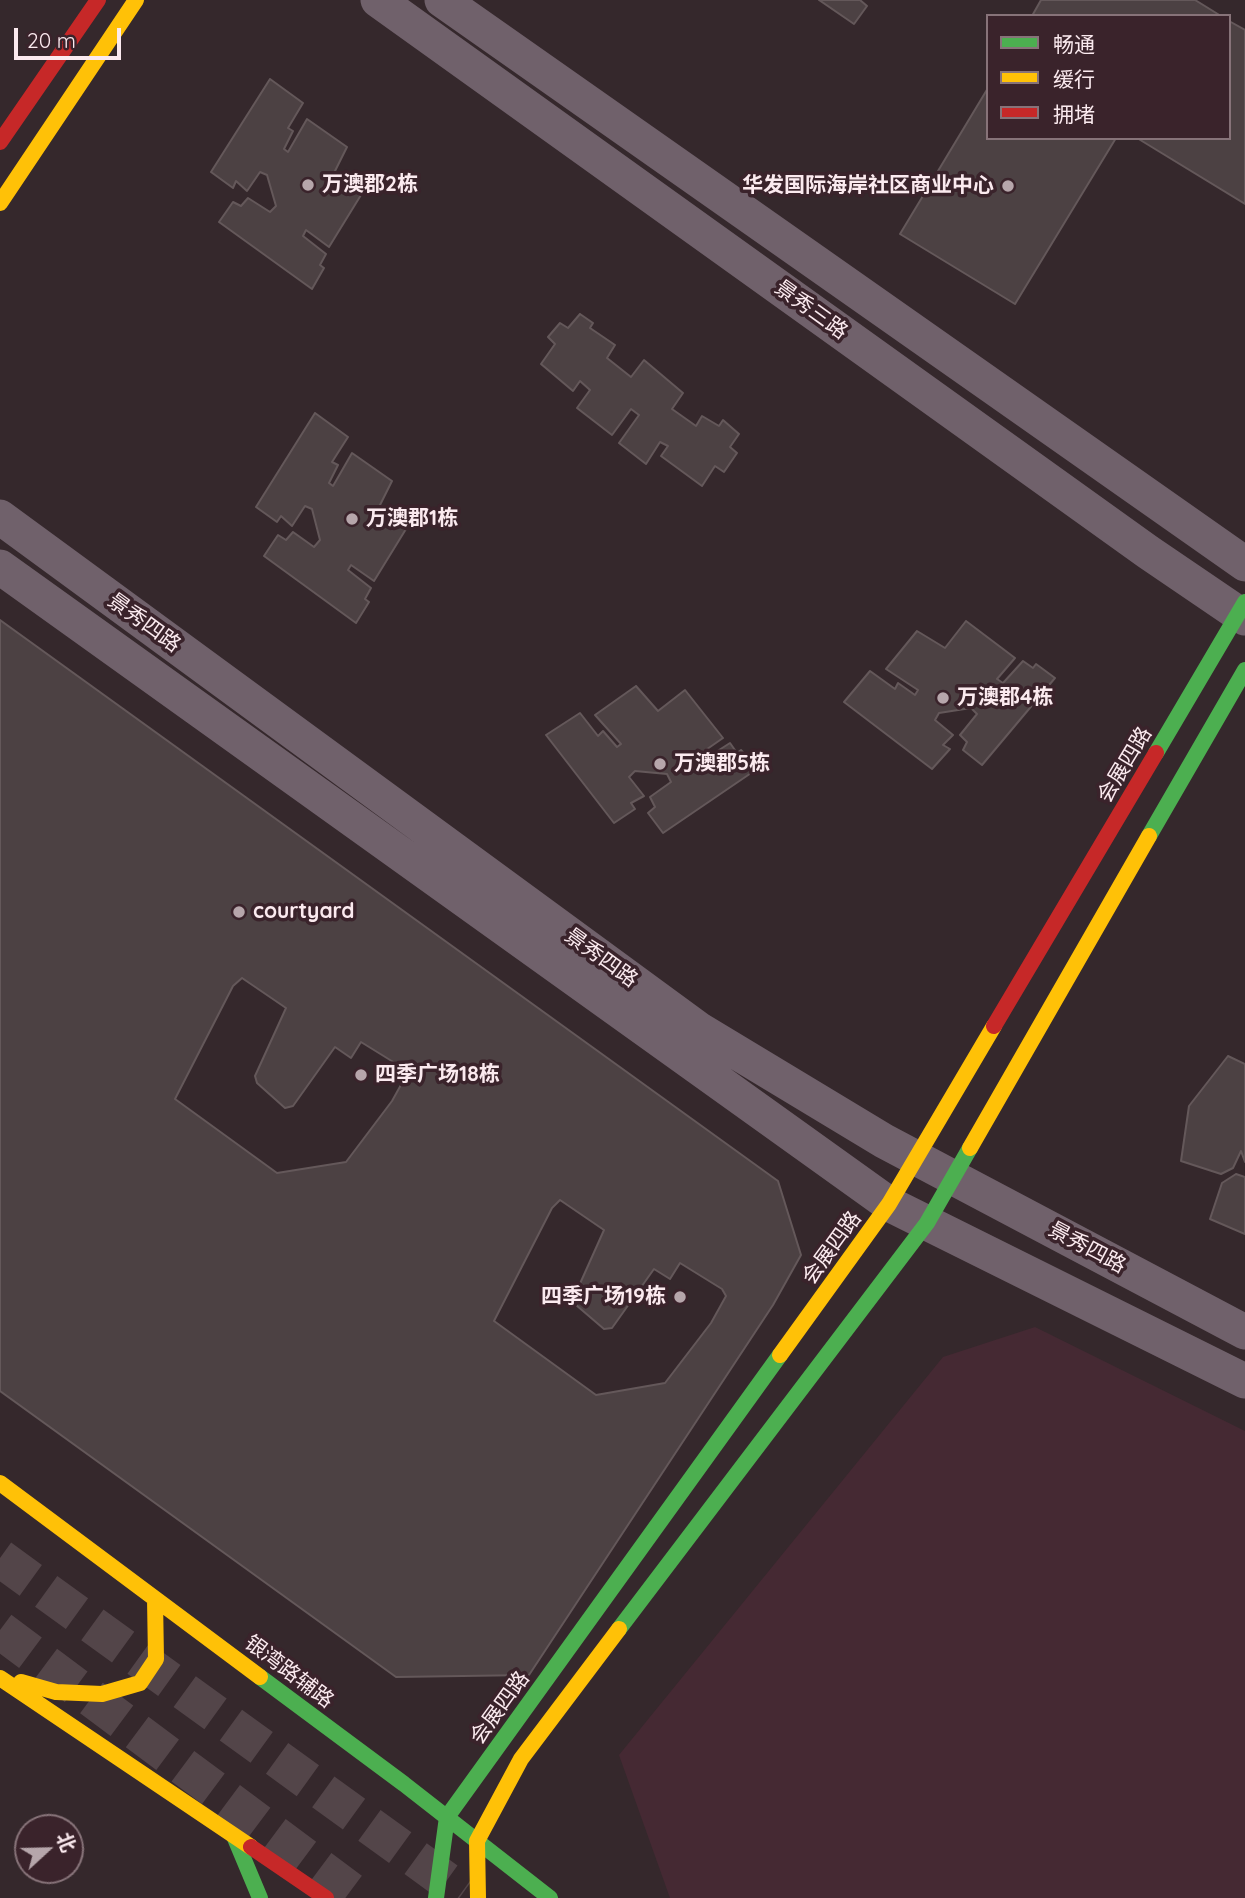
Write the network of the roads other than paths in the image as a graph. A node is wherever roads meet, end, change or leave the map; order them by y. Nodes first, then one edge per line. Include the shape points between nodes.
1 (98, 0) edge
2 (136, 0) edge
3 (378, 0) edge
4 (442, 0) edge
5 (0, 142) edge
6 (0, 203) edge
7 (0, 517) edge
8 (1245, 564) edge
9 (0, 567) edge
10 (1243, 612) edge
11 (1245, 670) edge
12 (916, 1158) junction
13 (954, 1177) junction
14 (889, 1204) junction
15 (927, 1223) junction
16 (1245, 1332) edge
17 (1245, 1381) edge
18 (0, 1483) edge
19 (155, 1599) junction
20 (0, 1677) edge
21 (447, 1817) junction
22 (234, 1836) junction
23 (477, 1841) junction
24 (260, 1898) edge
25 (327, 1898) edge
26 (436, 1898) edge
27 (478, 1898) edge
28 (550, 1898) edge

1 - 5 main road
2 - 6 main road
3 - 10 street, 景秀三路 via 1148,552
4 - 8 street, 景秀三路
7 - 12 street, 景秀四路 via 700,1030
9 - 14 street, 景秀四路
10 - 12 main road, 会展四路
11 - 13 main road
12 - 13 street, 景秀四路
12 - 14 main road, 会展四路
13 - 15 main road
13 - 16 street, 景秀四路
14 - 15 street, 景秀四路
14 - 21 main road, 会展四路
15 - 17 street, 景秀四路
15 - 23 main road via 521,1759
18 - 19 main road, 银湾路辅路
19 - 20 main road via 156,1658 140,1683 102,1694 56,1692
19 - 21 main road, 银湾路辅路
20 - 22 main road
21 - 23 main road, 银湾路辅路
21 - 26 main road, 会展四路
22 - 24 main road
22 - 25 main road
23 - 27 main road
23 - 28 main road, 银湾路辅路

